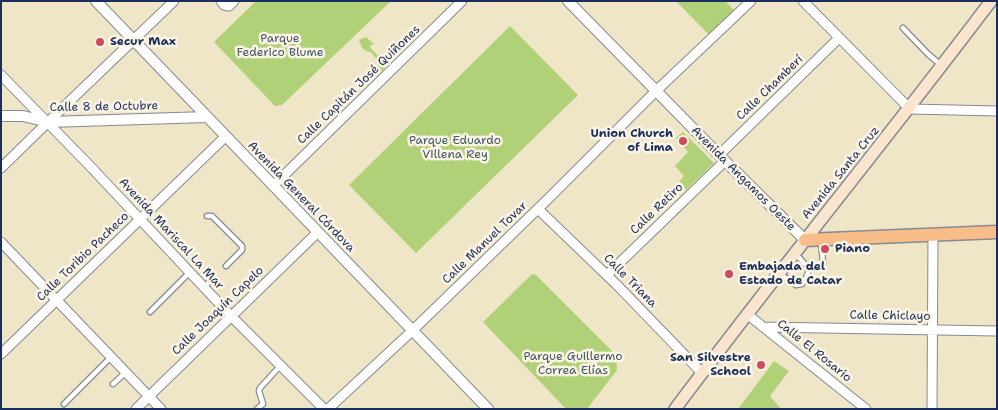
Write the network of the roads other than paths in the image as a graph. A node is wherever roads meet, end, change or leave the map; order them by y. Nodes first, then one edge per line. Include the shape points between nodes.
1 (96, 1) edge
2 (174, 1) edge
3 (221, 1) edge
4 (234, 1) edge
5 (462, 1) edge
6 (568, 1) edge
7 (751, 1) edge
8 (803, 1) edge
9 (991, 1) edge
10 (904, 28) dead end
11 (839, 38) junction
12 (134, 41) junction
13 (942, 66) junction
14 (1, 75) edge
15 (656, 91) junction
16 (910, 109) junction
17 (997, 111) edge
18 (1, 116) edge
19 (207, 117) junction
20 (48, 122) junction
21 (226, 136) junction
22 (722, 158) junction
23 (1, 168) edge
24 (273, 186) junction
25 (538, 209) junction
26 (207, 216) dead end
27 (140, 220) junction
28 (318, 232) junction
29 (997, 232) edge
30 (933, 235) junction
31 (804, 240) junction
32 (821, 240) junction
33 (1, 242) edge
34 (794, 252) junction
35 (823, 264) dead end
36 (226, 266) dead end
37 (190, 272) junction
38 (779, 274) junction
39 (607, 275) junction
40 (57, 300) junction
41 (150, 312) dead end
42 (747, 314) junction
43 (232, 316) junction
44 (764, 327) junction
45 (783, 327) junction
46 (932, 330) junction
47 (412, 331) junction
48 (997, 331) edge
49 (776, 336) junction
50 (1, 354) edge
51 (111, 357) junction
52 (282, 366) junction
53 (126, 372) junction
54 (702, 373) junction
55 (113, 384) dead end
56 (148, 396) junction
57 (856, 401) junction
58 (64, 404) dead end
59 (136, 409) edge
60 (161, 409) edge
61 (257, 409) edge
62 (324, 409) edge
63 (328, 409) edge
64 (488, 409) edge
65 (675, 409) edge
66 (850, 409) edge
67 (866, 409) edge
68 (932, 409) edge

1 - 12 street, Avenida General Córdova
2 - 12 street
3 - 4 street via 229,6
5 - 24 street, Calle Capitán José Quiñones
6 - 15 street, Avenida Angamos Oeste
7 - 15 street, Calle Manuel Tovar
8 - 11 street
9 - 13 main road, Avenida Santa Cruz
10 - 13 lane
11 - 16 street
11 - 22 street, Calle Chamberí
12 - 19 street, Avenida General Córdova
12 - 20 street
13 - 16 main road, Avenida Santa Cruz
14 - 20 street, Avenida Mariscal La Mar
15 - 22 street, Avenida Angamos Oeste
15 - 25 street, Calle Manuel Tovar
16 - 17 street
16 - 31 main road, Avenida Santa Cruz
18 - 20 street, Calle 8 de Octubre via 23,116
19 - 20 street, Calle 8 de Octubre
19 - 21 street, Avenida General Córdova
20 - 23 street
20 - 27 street, Avenida Mariscal La Mar
21 - 24 street, Avenida General Córdova
21 - 27 street, Calle Toribio Pacheco
22 - 31 street, Avenida Angamos Oeste
22 - 39 street, Calle Retiro
24 - 28 street, Avenida General Córdova
25 - 39 street, Calle Triana
25 - 47 street, Calle Manuel Tovar
26 - 36 lane via 212,216 242,246
27 - 37 street, Avenida Mariscal La Mar via 170,247
27 - 40 street, Calle Toribio Pacheco
28 - 43 street, Calle Joaquín Capelo
28 - 47 street, Avenida General Córdova
29 - 30 main road, Avenida Angamos Oeste
30 - 32 main road, Avenida Angamos Oeste
30 - 46 street
31 - 32 main road, Avenida Angamos Oeste
31 - 34 main road, Avenida Santa Cruz
32 - 35 lane
33 - 40 street
34 - 38 main road, Avenida Santa Cruz
34 - 38 lane via 809,274 802,284 796,285
37 - 41 lane
37 - 43 street, Avenida Mariscal La Mar via 207,284
38 - 42 main road, Avenida Santa Cruz
39 - 54 street, Calle Triana
40 - 50 street, Calle Toribio Pacheco
40 - 51 street
42 - 44 street, Calle El Rosario
42 - 54 main road, Avenida Santa Cruz
43 - 52 street, Avenida Mariscal La Mar
43 - 56 street, Calle Joaquín Capelo
44 - 45 street, Calle Chiclayo
44 - 49 street, Calle El Rosario
45 - 46 street, Calle Chiclayo
45 - 49 street
46 - 48 street, Calle Chiclayo
46 - 68 street
47 - 63 street, Calle Manuel Tovar
47 - 64 street, Avenida General Córdova
49 - 57 street, Calle El Rosario
51 - 53 street
51 - 58 lane
52 - 61 lane via 258,391 263,404
52 - 62 street, Avenida Mariscal La Mar
53 - 55 lane
53 - 56 street
54 - 65 main road, Avenida Santa Cruz
56 - 59 street, Calle Joaquín Capelo
56 - 60 street
57 - 66 street
57 - 67 street, Calle El Rosario

